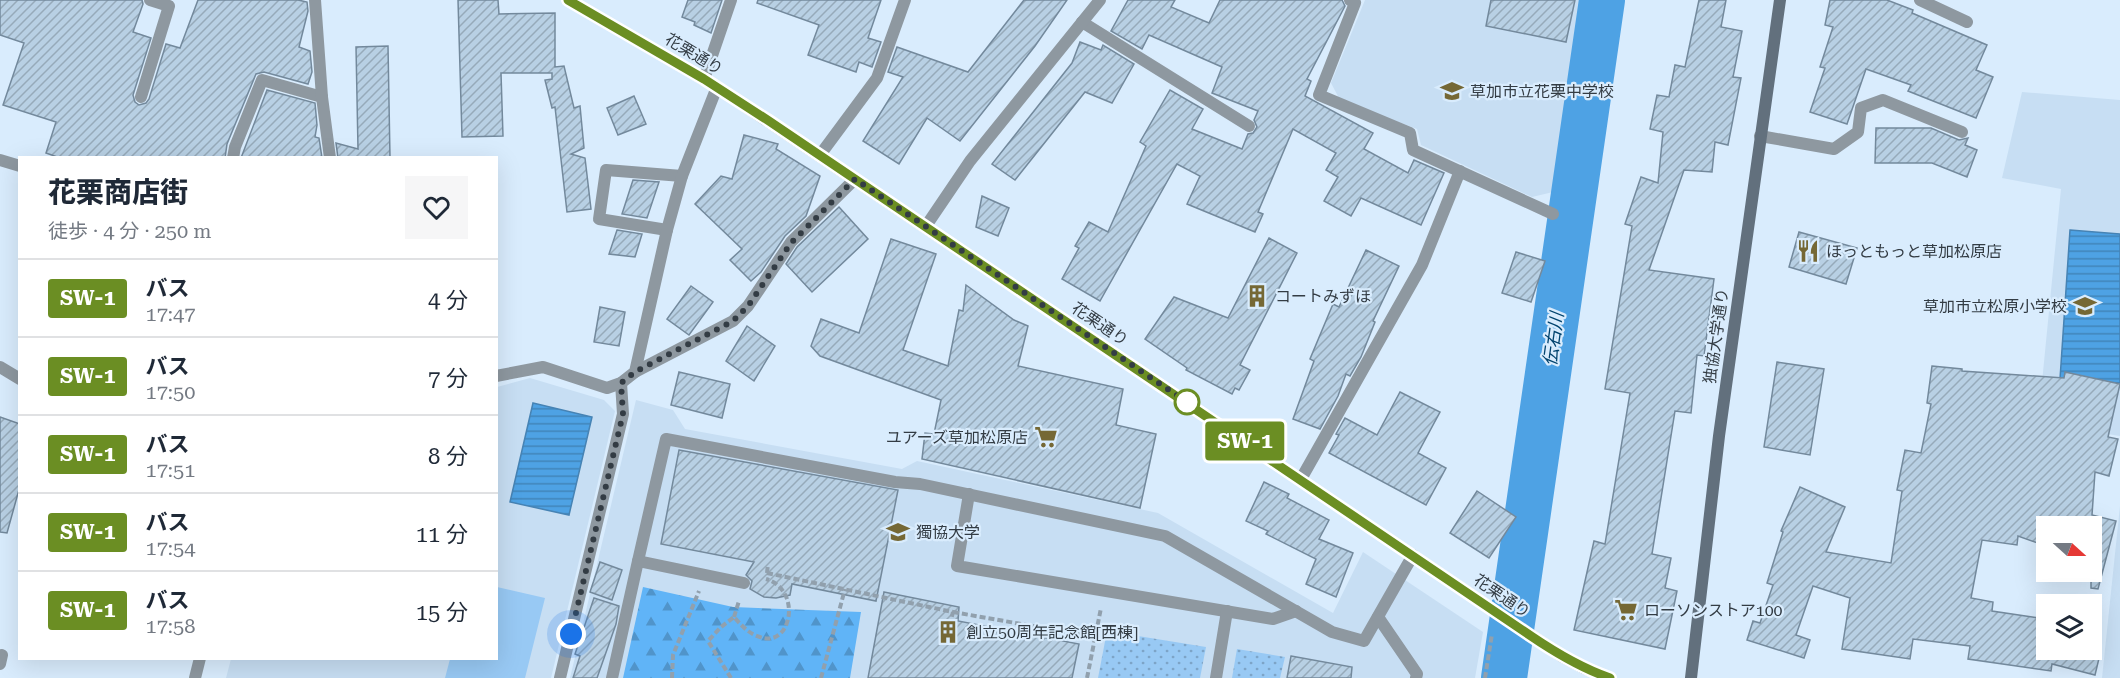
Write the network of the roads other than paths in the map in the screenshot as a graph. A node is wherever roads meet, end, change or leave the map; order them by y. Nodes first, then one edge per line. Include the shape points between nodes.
1 (150, 0) edge
2 (315, 0) edge
3 (568, 0) edge
4 (731, 0) edge
5 (905, 0) edge
6 (1100, 0) edge
7 (1350, 0) edge
8 (1780, 0) edge
9 (1920, 0) edge
10 (1082, 22) junction
11 (1967, 22) dead end
12 (704, 79) junction
13 (717, 87) junction
14 (141, 97) dead end
15 (322, 97) junction
16 (1249, 126) dead end
17 (1962, 132) dead end
18 (1760, 136) junction
19 (234, 156) edge
20 (330, 156) edge
21 (820, 156) junction
22 (0, 160) edge
23 (18, 165) edge
24 (1460, 171) junction
25 (682, 176) junction
26 (855, 179) junction
27 (1553, 214) dead end
28 (926, 226) junction
29 (667, 230) junction
30 (0, 368) edge
31 (635, 372) junction
32 (498, 375) edge
33 (18, 378) edge
34 (621, 383) junction
35 (1301, 479) junction
36 (969, 494) junction
37 (1413, 555) junction
38 (638, 561) junction
39 (744, 583) dead end
40 (1227, 611) junction
41 (1296, 611) junction
42 (1378, 617) junction
43 (200, 660) edge
44 (195, 678) edge
45 (560, 678) edge
46 (612, 678) edge
47 (1216, 678) edge
48 (1416, 678) edge
49 (1610, 678) edge
50 (1690, 678) edge

1 - 14 street via 169,6
2 - 15 street
3 - 12 street, 花栗通り
4 - 12 street
5 - 21 street via 877,78
6 - 10 street
7 - 24 street via 1355,3 1319,95 1410,133 1413,150
8 - 18 street, 独協大学通り
9 - 11 street
10 - 16 street
10 - 28 street via 970,161
12 - 13 street, 花栗通り
13 - 21 street, 花栗通り
13 - 25 street
15 - 19 street via 262,80
15 - 20 street
17 - 18 street via 1883,100 1861,108 1858,132 1834,149
18 - 50 street, 独協大学通り
21 - 26 street, 花栗通り
22 - 23 street
24 - 27 street
24 - 35 street via 1422,265
25 - 29 street
25 - 29 street via 606,170 599,219
26 - 28 street, 花栗通り
26 - 31 street via 791,243 748,306 733,321
28 - 35 street, 花栗通り
29 - 31 street
30 - 33 street
31 - 34 street
32 - 34 street via 543,368 607,388
34 - 45 street via 623,414
35 - 37 street, 花栗通り
36 - 38 street via 666,439
36 - 40 street via 957,566
36 - 41 street via 1165,536
37 - 42 street
37 - 49 street, 花栗通り via 1563,657
38 - 39 street
38 - 46 street
40 - 41 street via 1273,619
40 - 47 street
41 - 42 street via 1332,632 1364,641
42 - 48 street
43 - 44 street

